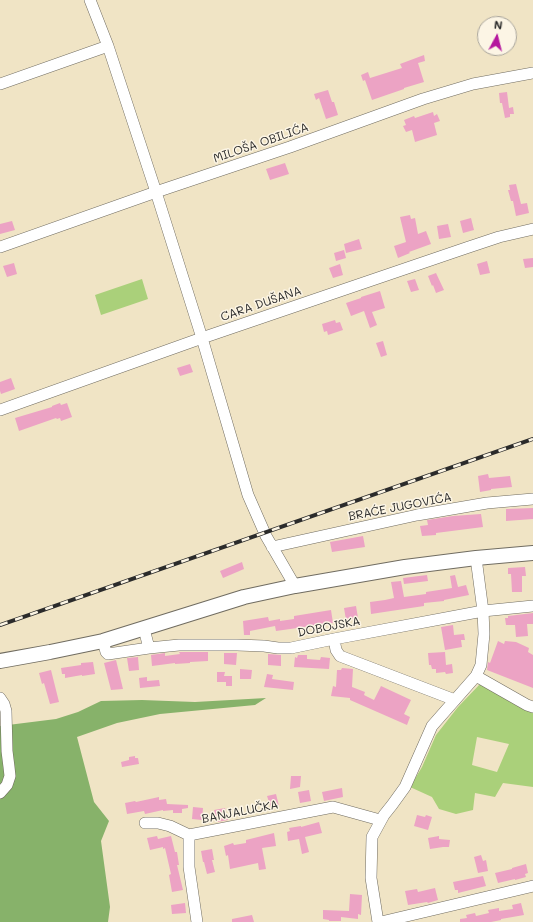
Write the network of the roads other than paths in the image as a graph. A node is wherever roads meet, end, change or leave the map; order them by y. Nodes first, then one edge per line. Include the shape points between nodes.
1 (90, 0) edge
2 (108, 46) junction
3 (533, 73) edge
4 (0, 84) edge
5 (156, 192) junction
6 (533, 229) edge
7 (0, 247) edge
8 (202, 338) junction
9 (0, 410) edge
10 (533, 499) edge
11 (272, 547) junction
12 (533, 553) edge
13 (476, 558) junction
14 (295, 586) junction
15 (533, 606) edge
16 (483, 611) junction
17 (144, 629) junction
18 (334, 639) junction
19 (103, 641) junction
20 (149, 648) junction
21 (0, 660) edge
22 (476, 676) junction
23 (0, 698) edge
24 (455, 700) junction
25 (533, 707) edge
26 (0, 793) edge
27 (380, 820) junction
28 (145, 823) dead end
29 (189, 835) junction
30 (533, 886) edge
31 (197, 922) edge
32 (379, 922) edge

1 - 2 street
2 - 4 street
2 - 5 street
3 - 5 street, MILOŠA OBILIĆA via 473,84 423,99
5 - 7 street, MILOŠA OBILIĆA
5 - 8 street
6 - 8 street, CARA DUŠANA via 499,237
8 - 9 street, CARA DUŠANA
8 - 11 street via 248,496
10 - 11 street, BRAĆE JUGOVIĆA via 417,515
11 - 14 street
12 - 13 main road
13 - 14 main road
13 - 16 street
14 - 17 main road via 244,597
15 - 16 street, DOBOJSKA
16 - 18 street, DOBOJSKA
16 - 22 street via 481,665
17 - 19 main road
17 - 20 street
18 - 20 street, DOBOJSKA via 291,648 237,645
18 - 24 street via 340,656
19 - 20 street, DOBOJSKA via 108,654
19 - 21 main road
22 - 24 street
22 - 25 street
23 - 26 street via 6,711 6,752 10,776
24 - 27 street via 432,726 405,787
27 - 29 street, BANJALUČKA via 333,807
27 - 32 street via 372,837 371,854 371,878
28 - 29 street via 170,826
29 - 31 street, BANJALUČKA via 189,866
30 - 32 street

